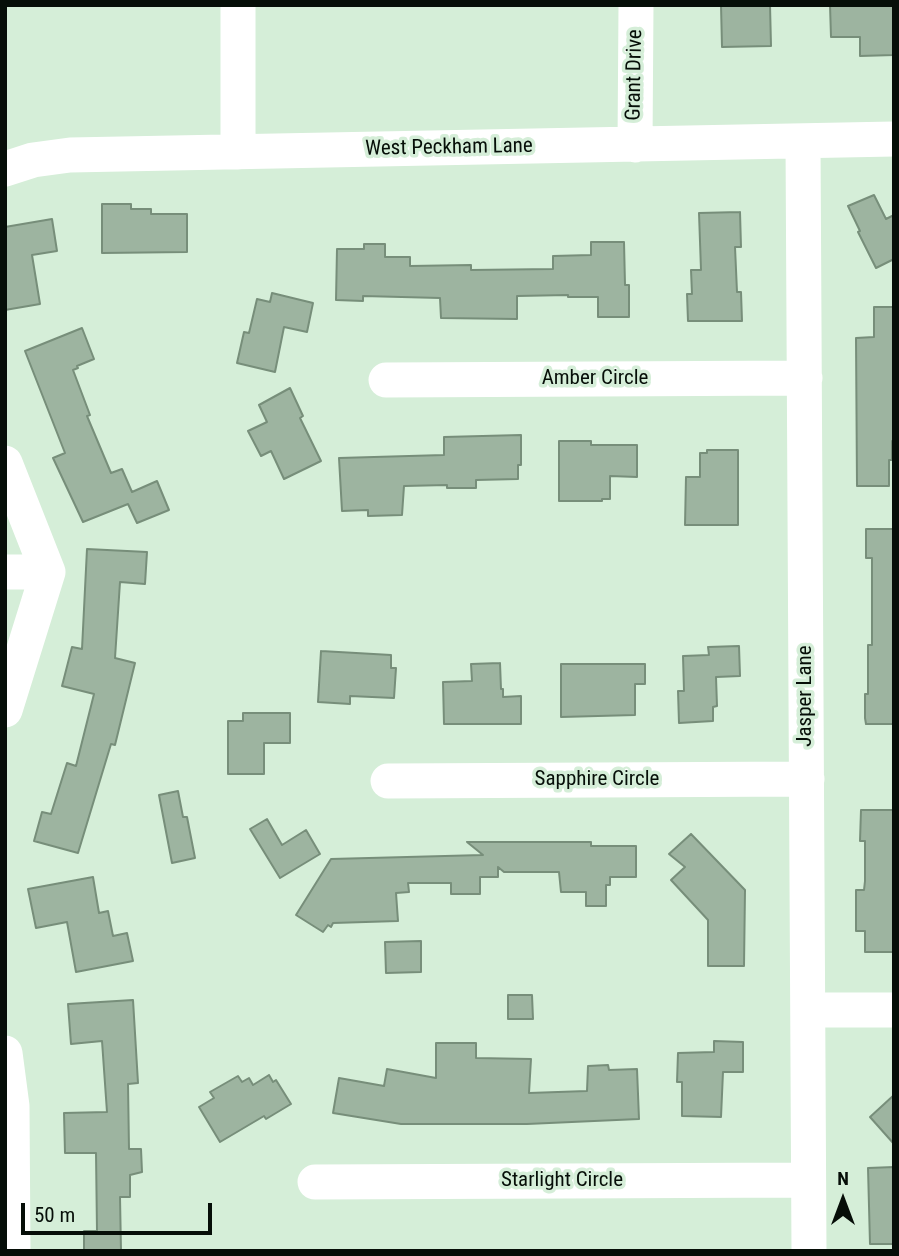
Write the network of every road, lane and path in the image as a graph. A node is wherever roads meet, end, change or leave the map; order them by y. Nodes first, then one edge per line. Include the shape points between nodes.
1 (238, 5) edge
2 (636, 5) edge
3 (894, 139) edge
4 (803, 141) junction
5 (635, 145) junction
6 (238, 152) junction
7 (5, 169) edge
8 (804, 378) junction
9 (386, 380) dead end
10 (5, 463) edge
11 (5, 572) edge
12 (48, 572) junction
13 (5, 710) edge
14 (807, 779) junction
15 (388, 781) dead end
16 (808, 1010) junction
17 (894, 1010) edge
18 (5, 1053) edge
19 (808, 1180) junction
20 (315, 1182) dead end
21 (13, 1251) edge
22 (809, 1251) edge

1 - 6 street
2 - 5 street, Grant Drive
3 - 4 street, West Peckham Lane
4 - 5 street, West Peckham Lane
4 - 8 street, Jasper Lane
5 - 6 street, West Peckham Lane
6 - 7 street, West Peckham Lane via 70,155
8 - 9 street, Amber Circle
8 - 14 street, Jasper Lane
10 - 12 street
11 - 12 street
12 - 13 street
14 - 15 street, Sapphire Circle
14 - 16 street, Jasper Lane
16 - 17 street
16 - 19 street, Jasper Lane
18 - 21 street via 12,1106
19 - 20 street, Starlight Circle
19 - 22 street, Jasper Lane

